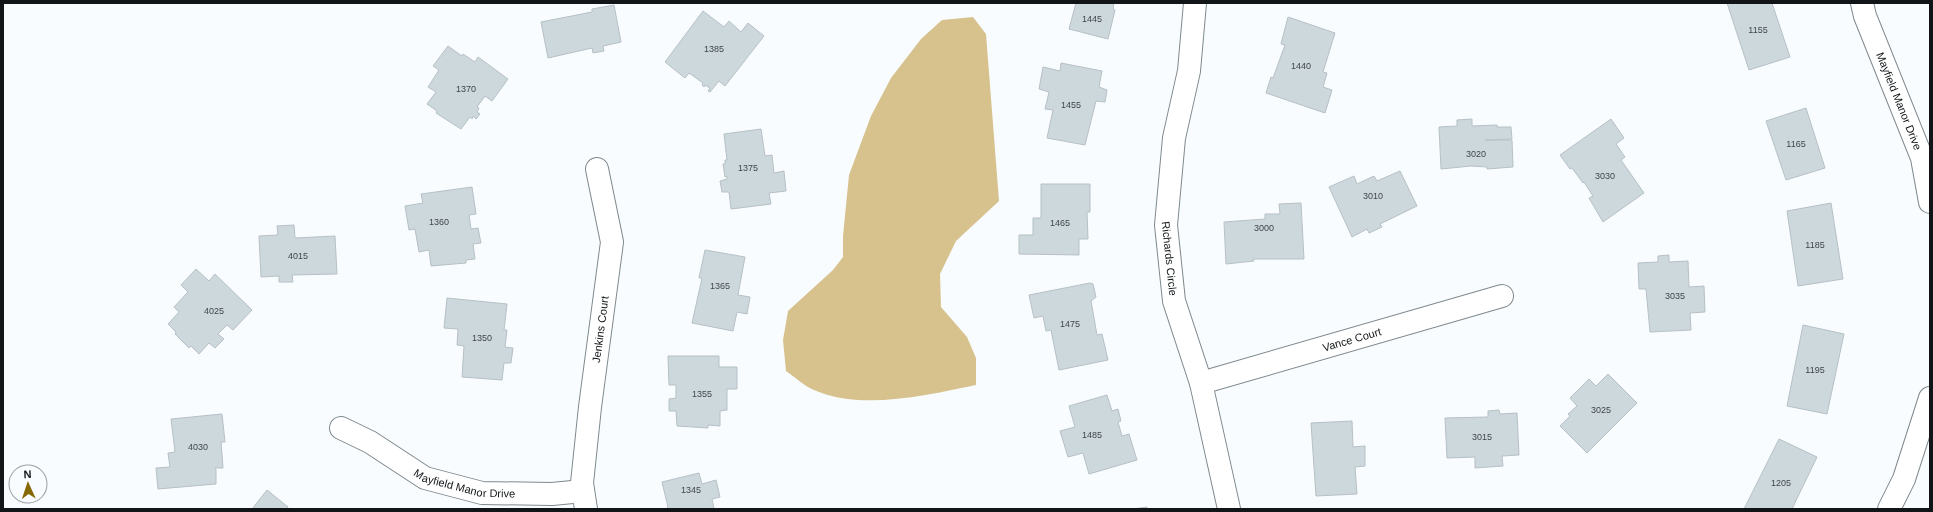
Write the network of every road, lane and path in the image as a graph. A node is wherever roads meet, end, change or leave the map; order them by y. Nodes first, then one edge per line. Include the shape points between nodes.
1 (1195, 3) edge
2 (1862, 3) edge
3 (597, 169) dead end
4 (1930, 202) edge
5 (1502, 296) dead end
6 (1201, 383) junction
7 (1930, 398) edge
8 (341, 428) dead end
9 (584, 500) edge
10 (1229, 509) edge
11 (1889, 509) edge

1 - 6 street, Richards Circle via 1189,71 1174,138 1166,225 1174,301
2 - 4 street, Mayfield Manor Drive via 1922,158
3 - 9 street, Jenkins Court via 612,242 590,407 582,483
5 - 6 street, Vance Court
6 - 10 street, Richards Circle
7 - 11 street via 1904,479
8 - 9 street, Mayfield Manor Drive via 370,442 425,478 482,493 552,494

